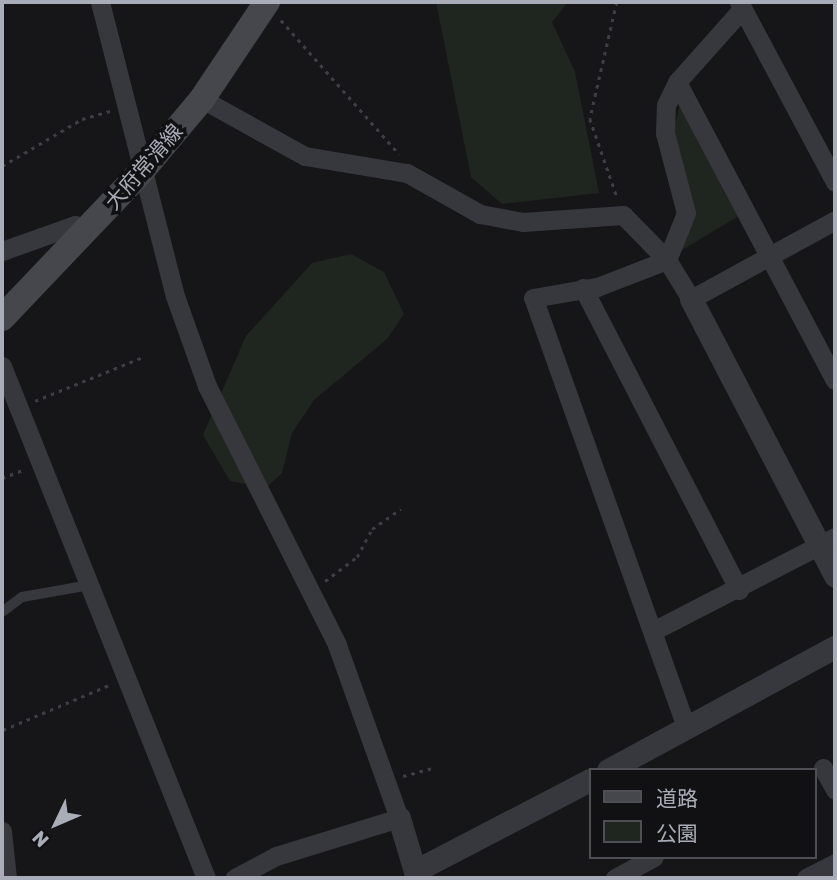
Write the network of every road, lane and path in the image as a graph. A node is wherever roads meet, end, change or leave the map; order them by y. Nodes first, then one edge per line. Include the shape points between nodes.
1 (100, 2) edge
2 (617, 2) edge
3 (266, 3) edge
4 (741, 5) edge
5 (677, 82) junction
6 (202, 99) junction
7 (130, 108) junction
8 (2, 166) edge
9 (141, 172) junction
10 (407, 173) junction
11 (835, 182) edge
12 (623, 215) junction
13 (835, 220) edge
14 (89, 230) junction
15 (2, 251) edge
16 (770, 255) junction
17 (667, 260) junction
18 (583, 288) junction
19 (691, 299) junction
20 (2, 318) edge
21 (145, 356) dead end
22 (2, 366) edge
23 (835, 380) edge
24 (19, 407) junction
25 (41, 463) junction
26 (2, 478) edge
27 (401, 509) dead end
28 (827, 542) edge
29 (835, 576) edge
30 (90, 585) junction
31 (739, 590) junction
32 (311, 593) junction
33 (2, 612) edge
34 (653, 631) junction
35 (835, 647) edge
36 (125, 677) junction
37 (685, 724) junction
38 (3, 730) edge
39 (635, 763) edge
40 (824, 767) edge
41 (433, 768) dead end
42 (616, 768) edge
43 (386, 781) junction
44 (588, 781) edge
45 (835, 790) edge
46 (399, 818) junction
47 (2, 831) edge
48 (650, 859) edge
49 (835, 863) edge
50 (416, 875) edge
51 (7, 878) edge
52 (206, 878) edge
53 (235, 878) edge
54 (615, 878) edge
55 (806, 878) edge

1 - 7 street
2 - 12 path via 590,119
3 - 6 main road, 大府常滑線
3 - 10 path via 398,153
4 - 5 street
4 - 11 street
5 - 16 street
5 - 17 street via 666,105 665,133 686,213
6 - 9 main road, 大府常滑線
6 - 10 street via 305,156
7 - 8 path via 82,119
7 - 9 street
9 - 14 main road, 大府常滑線
9 - 32 street via 206,386
10 - 12 street via 480,214 512,220
12 - 17 street
13 - 16 street
14 - 15 street via 75,225
14 - 20 main road, 大府常滑線
16 - 19 street
16 - 23 street
17 - 18 street
17 - 19 street
18 - 31 street
18 - 34 street via 533,298
19 - 28 street
21 - 24 path
22 - 24 street
24 - 25 street
25 - 26 path
25 - 30 street
27 - 32 path via 372,529 357,558
28 - 29 street
28 - 31 street
30 - 33 lane via 22,597
30 - 36 street
31 - 34 street
32 - 43 street via 337,645
34 - 37 street
35 - 37 street
36 - 38 path
36 - 52 street
37 - 39 street
39 - 42 street
40 - 45 street
41 - 43 path
43 - 46 street
44 - 50 street
46 - 50 street
46 - 53 street via 276,856
47 - 51 street
48 - 54 street
49 - 55 street

